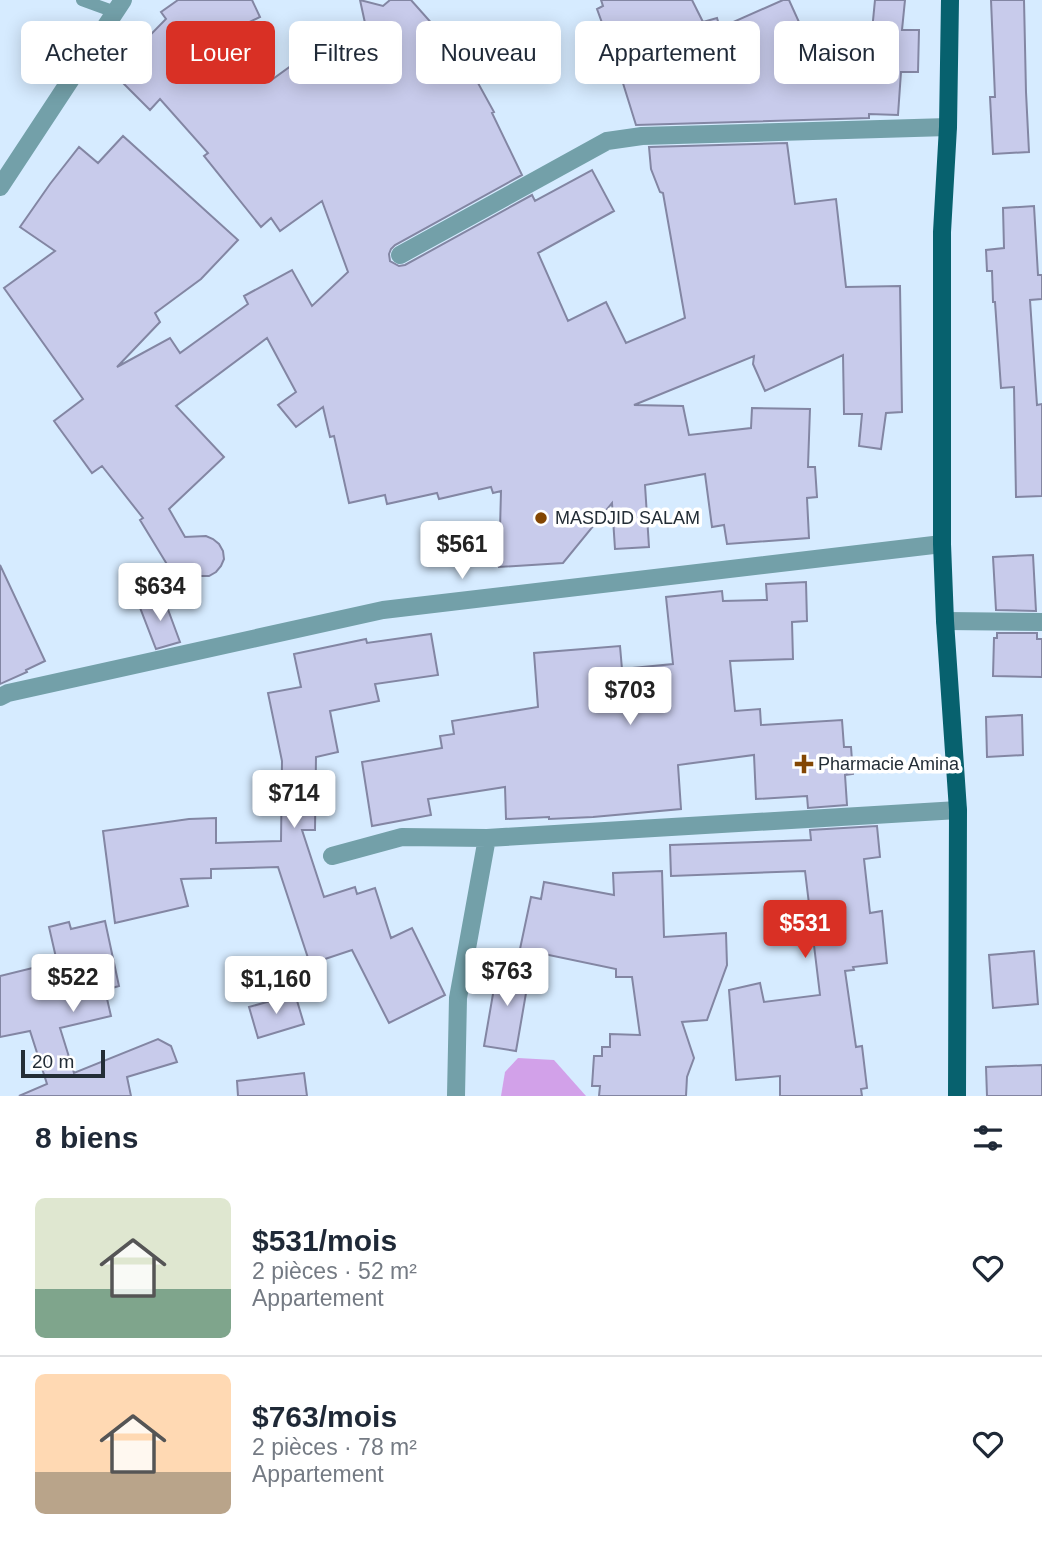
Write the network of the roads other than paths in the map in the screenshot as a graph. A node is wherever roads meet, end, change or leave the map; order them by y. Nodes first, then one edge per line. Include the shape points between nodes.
1 (82, 0) edge
2 (950, 0) edge
3 (119, 6) edge
4 (948, 127) junction
5 (0, 187) edge
6 (400, 255) dead end
7 (942, 544) junction
8 (945, 621) junction
9 (1042, 622) edge
10 (0, 697) edge
11 (958, 810) junction
12 (487, 838) junction
13 (332, 856) dead end
14 (456, 1096) edge
15 (957, 1096) edge

1 - 3 lane
2 - 4 main road
3 - 5 street
4 - 6 street via 642,136 607,141
4 - 7 main road via 942,232
7 - 8 main road
7 - 10 street via 383,610
8 - 9 street
8 - 11 main road
11 - 12 street
11 - 15 main road
12 - 13 street via 402,837
12 - 14 street via 458,998

